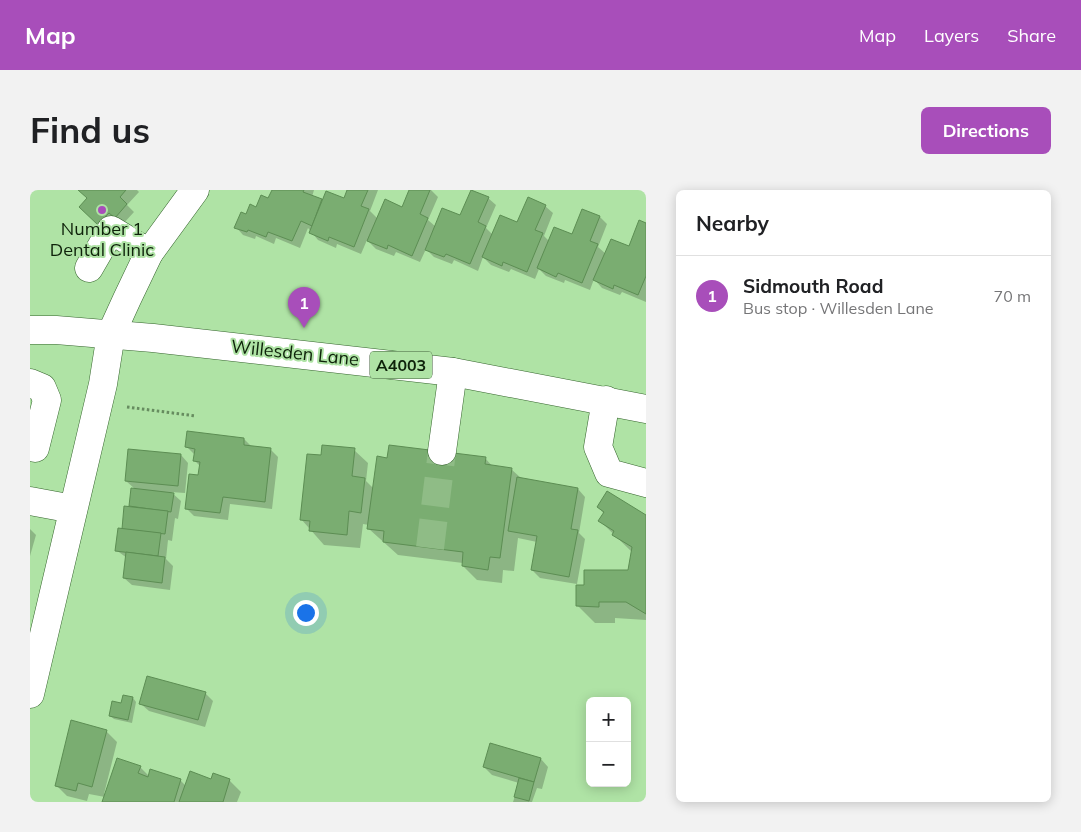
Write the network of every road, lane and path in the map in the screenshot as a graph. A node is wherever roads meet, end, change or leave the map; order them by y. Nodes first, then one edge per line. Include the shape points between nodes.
1 (195, 190) edge
2 (149, 253) junction
3 (89, 268) dead end
4 (30, 330) edge
5 (111, 334) junction
6 (453, 372) junction
7 (30, 383) edge
8 (606, 400) junction
9 (120, 406) dead end
10 (646, 409) edge
11 (196, 416) dead end
12 (35, 448) dead end
13 (442, 451) tunnel mouth
14 (646, 483) edge
15 (30, 501) edge
16 (73, 509) junction
17 (37, 630) edge
18 (30, 694) edge

1 - 2 main road
2 - 3 main road via 111,230
2 - 5 main road
4 - 5 main road, Willesden Lane / A4003
5 - 6 main road, Willesden Lane / A4003
5 - 16 main road via 103,384
6 - 8 main road, Willesden Lane / A4003
6 - 13 main road
7 - 12 main road via 42,388 47,400
8 - 10 main road, Willesden Lane / A4003
8 - 14 main road via 598,448 609,473
9 - 11 path
15 - 16 main road
16 - 17 main road
17 - 18 main road

